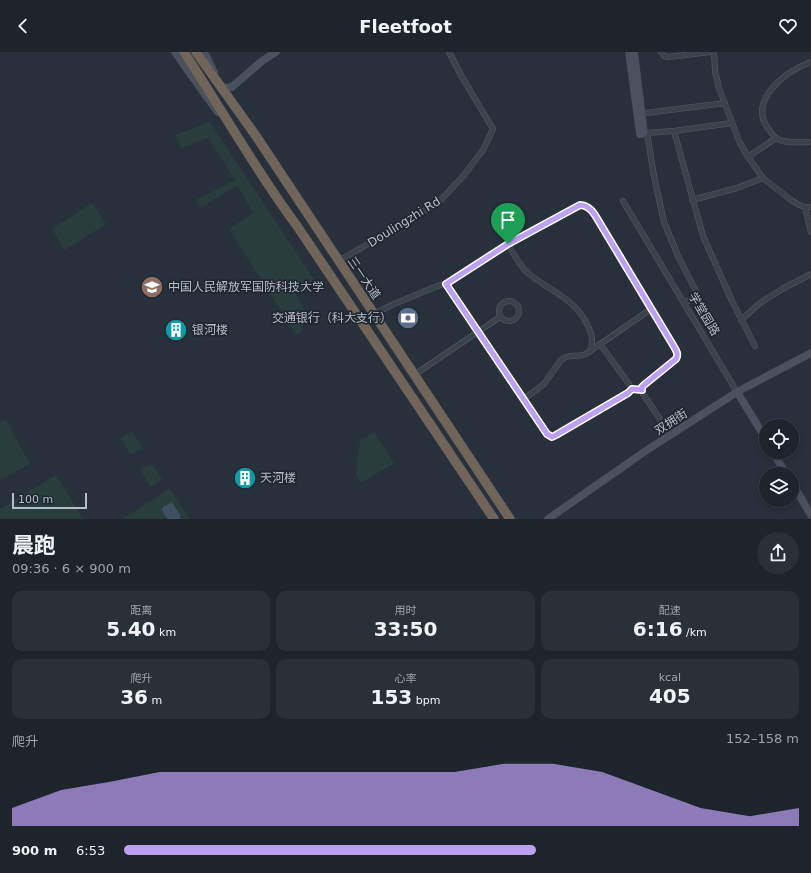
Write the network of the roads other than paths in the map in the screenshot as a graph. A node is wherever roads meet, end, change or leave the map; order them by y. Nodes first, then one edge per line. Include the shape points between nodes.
1 (175, 52) edge
2 (276, 52) edge
3 (281, 52) edge
4 (449, 52) edge
5 (629, 52) edge
6 (634, 52) edge
7 (661, 52) edge
8 (710, 52) edge
9 (714, 52) edge
10 (199, 53) edge
11 (186, 56) edge
12 (811, 62) edge
13 (219, 84) junction
14 (725, 103) junction
15 (234, 105) junction
16 (640, 114) junction
17 (732, 123) junction
18 (674, 131) junction
19 (646, 133) junction
20 (236, 136) junction
21 (776, 138) junction
22 (811, 142) edge
23 (748, 157) junction
24 (763, 178) junction
25 (692, 200) junction
26 (623, 201) dead end
27 (808, 207) edge
28 (811, 232) edge
29 (508, 244) junction
30 (339, 262) junction
31 (811, 274) edge
32 (446, 284) junction
33 (684, 303) junction
34 (651, 309) junction
35 (374, 314) junction
36 (500, 317) junction
37 (741, 320) junction
38 (478, 332) junction
39 (600, 344) junction
40 (755, 346) dead end
41 (591, 350) junction
42 (811, 353) edge
43 (414, 375) junction
44 (632, 389) junction
45 (642, 390) junction
46 (738, 392) junction
47 (524, 399) junction
48 (759, 428) edge
49 (671, 435) junction
50 (799, 495) edge
51 (811, 515) edge
52 (494, 519) edge
53 (510, 519) edge
54 (548, 519) edge

1 - 20 street
2 - 13 street via 232,87 226,88
3 - 15 street via 263,63 234,89
4 - 30 street, Doulingzhi Rd via 493,129 483,150 439,202
5 - 16 street
6 - 16 street
7 - 8 street via 668,57
9 - 14 street via 715,71
10 - 13 highway, 三一大道
11 - 20 highway
12 - 21 street via 794,69 781,79 763,103 764,123
13 - 15 highway, 三一大道
14 - 16 street
14 - 17 street
15 - 30 highway, 三一大道
16 - 19 street via 640,134
17 - 18 street
17 - 23 street
18 - 19 street
18 - 25 street
19 - 33 street via 664,222 678,256 697,290 696,296
20 - 52 highway
21 - 22 street via 788,142
21 - 23 street
23 - 24 street
24 - 25 street
24 - 27 street via 791,200
25 - 37 street via 703,236
26 - 33 street, 学堂园路
27 - 28 street
29 - 32 street
29 - 34 street via 574,207 587,206 592,210
29 - 41 street via 528,274 568,300 578,310 591,335
30 - 35 highway, 三一大道
31 - 37 street via 760,303
32 - 35 street
32 - 38 street
33 - 46 street, 学堂园路
34 - 39 street
34 - 45 street via 677,356 644,385
35 - 43 highway, 三一大道
36 - 36 street via 509,322 515,319 519,310 516,304 510,301 501,304 498,310
36 - 38 street
37 - 40 street
38 - 43 street
38 - 47 street
39 - 41 street
39 - 44 street
41 - 47 street via 580,356 567,356 561,360 544,384
42 - 46 street, 双拥街
43 - 53 highway, 三一大道
44 - 45 street
44 - 47 street via 552,437 547,434
45 - 49 street
46 - 48 street, 学堂园路
46 - 49 street, 双拥街
49 - 54 street, 双拥街
50 - 51 street

